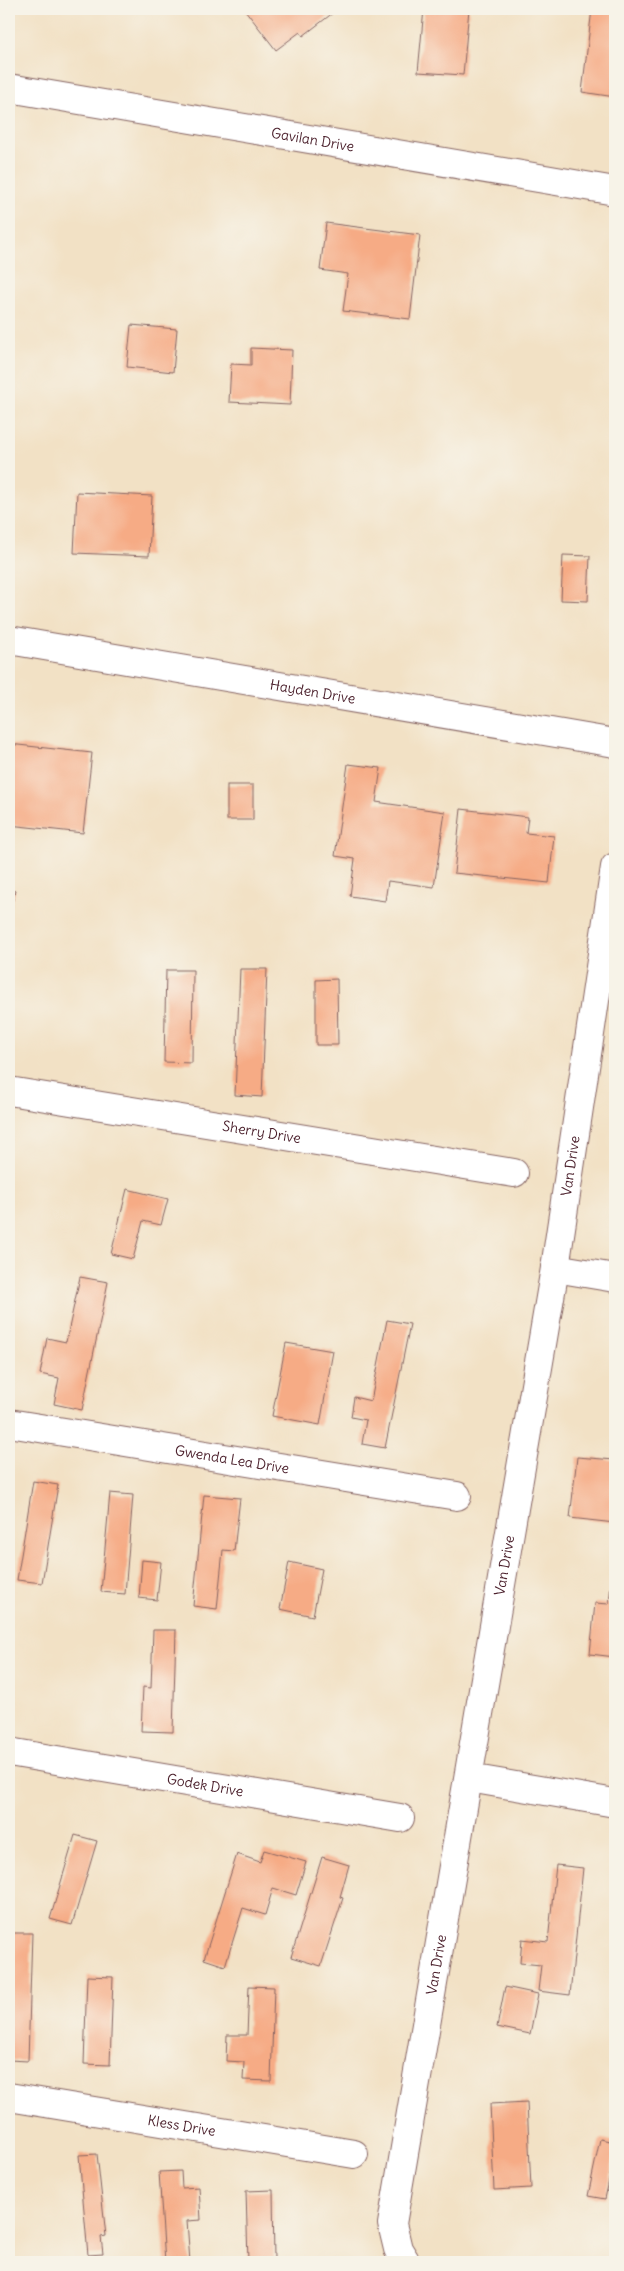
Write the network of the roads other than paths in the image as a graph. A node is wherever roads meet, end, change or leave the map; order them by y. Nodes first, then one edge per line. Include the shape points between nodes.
1 (9, 88) edge
2 (615, 191) edge
3 (9, 640) edge
4 (615, 742) edge
5 (615, 867) edge
6 (9, 1091) edge
7 (514, 1174) dead end
8 (555, 1268) junction
9 (615, 1278) edge
10 (9, 1423) edge
11 (456, 1496) dead end
12 (9, 1752) edge
13 (469, 1778) junction
14 (615, 1803) edge
15 (400, 1818) dead end
16 (9, 2097) edge
17 (354, 2154) dead end
18 (406, 2262) edge

1 - 2 street, Gavilan Drive
3 - 4 street, Hayden Drive
5 - 8 street, Van Drive
6 - 7 street, Sherry Drive
8 - 9 street
8 - 13 street, Van Drive
10 - 11 street, Gwenda Lea Drive
12 - 15 street, Godek Drive
13 - 14 street
13 - 18 street, Van Drive via 392,2224 398,2249
16 - 17 street, Kless Drive

